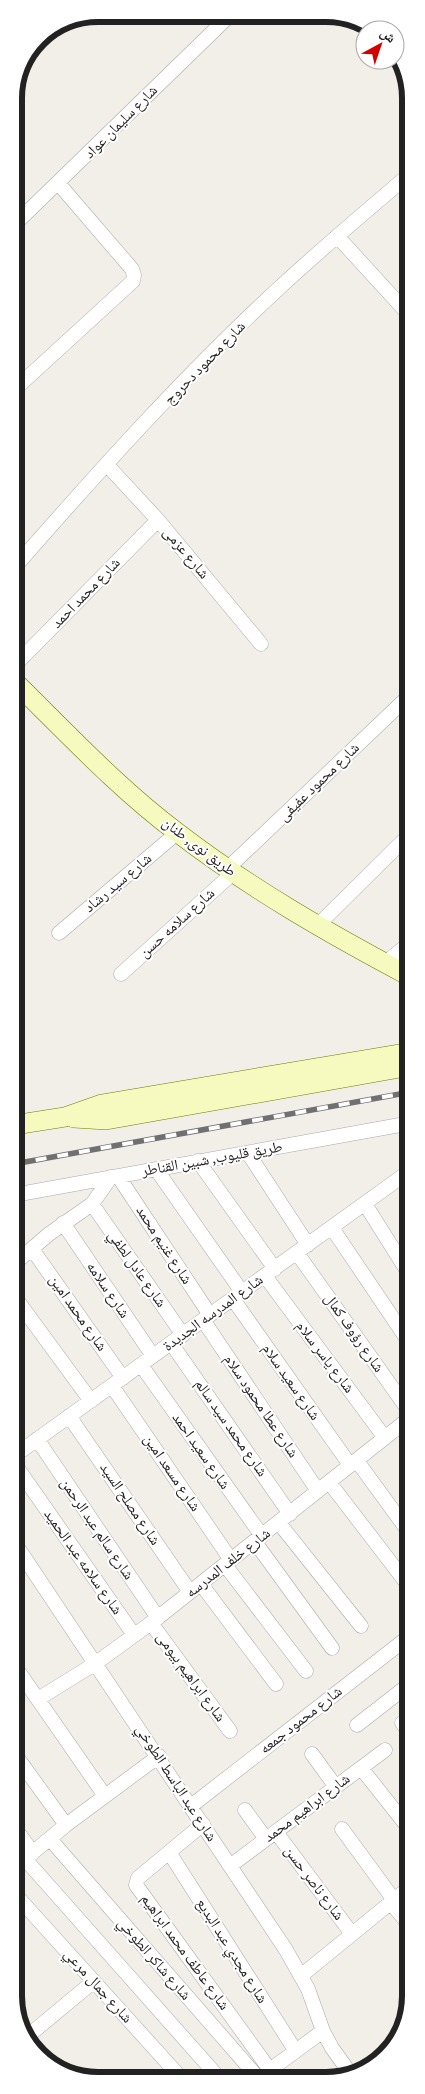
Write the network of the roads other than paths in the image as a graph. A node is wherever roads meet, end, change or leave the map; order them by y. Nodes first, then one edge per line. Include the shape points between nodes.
1 (223, 22) edge
2 (402, 181) edge
3 (58, 183) junction
4 (23, 216) edge
5 (337, 236) junction
6 (402, 307) edge
7 (23, 382) edge
8 (107, 465) junction
9 (158, 520) junction
10 (23, 558) edge
11 (261, 644) dead end
12 (23, 657) edge
13 (23, 690) edge
14 (402, 703) edge
15 (177, 833) junction
16 (402, 842) edge
17 (230, 871) junction
18 (318, 925) junction
19 (59, 933) dead end
20 (402, 949) edge
21 (385, 963) junction
22 (402, 972) edge
23 (121, 974) dead end
24 (402, 1054) edge
25 (402, 1068) edge
26 (65, 1117) junction
27 (23, 1123) edge
28 (402, 1126) edge
29 (248, 1152) junction
30 (198, 1161) junction
31 (156, 1169) junction
32 (114, 1176) junction
33 (402, 1177) edge
34 (23, 1193) edge
35 (92, 1204) junction
36 (365, 1204) junction
37 (64, 1223) junction
38 (332, 1228) junction
39 (32, 1249) junction
40 (303, 1249) junction
41 (23, 1256) edge
42 (402, 1263) edge
43 (270, 1272) junction
44 (237, 1296) junction
45 (23, 1308) edge
46 (206, 1318) junction
47 (402, 1332) edge
48 (177, 1339) junction
49 (153, 1356) junction
50 (141, 1365) junction
51 (118, 1382) junction
52 (91, 1401) junction
53 (402, 1411) edge
54 (69, 1416) junction
55 (402, 1427) edge
56 (385, 1438) junction
57 (37, 1439) junction
58 (23, 1449) edge
59 (353, 1463) junction
60 (23, 1476) edge
61 (324, 1487) junction
62 (290, 1514) junction
63 (279, 1523) junction
64 (402, 1524) edge
65 (258, 1539) junction
66 (23, 1555) edge
67 (228, 1562) junction
68 (402, 1578) edge
69 (195, 1588) junction
70 (155, 1621) junction
71 (361, 1626) dead end
72 (134, 1636) junction
73 (402, 1642) edge
74 (332, 1648) dead end
75 (96, 1663) junction
76 (306, 1671) dead end
77 (23, 1678) edge
78 (276, 1684) dead end
79 (402, 1690) edge
80 (38, 1699) junction
81 (357, 1725) dead end
82 (230, 1731) dead end
83 (385, 1750) dead end
84 (312, 1754) dead end
85 (159, 1756) junction
86 (23, 1766) edge
87 (361, 1768) junction
88 (336, 1787) junction
89 (106, 1796) junction
90 (191, 1806) junction
91 (245, 1810) dead end
92 (402, 1820) edge
93 (203, 1824) junction
94 (66, 1826) junction
95 (342, 1829) dead end
96 (271, 1836) junction
97 (50, 1839) junction
98 (23, 1844) edge
99 (169, 1852) junction
100 (29, 1856) junction
101 (23, 1861) edge
102 (230, 1866) junction
103 (402, 1893) edge
104 (392, 1901) junction
105 (23, 1903) edge
106 (402, 1915) edge
107 (352, 1934) junction
108 (302, 1975) junction
109 (94, 1981) junction
110 (323, 2031) junction
111 (32, 2033) edge
112 (295, 2050) junction
113 (347, 2068) edge
114 (270, 2070) junction
115 (176, 2072) edge
116 (214, 2072) edge
117 (253, 2072) edge
118 (268, 2072) edge

1 - 3 street, شارع سليمان عواد
2 - 5 street, شارع محمود دحروج
3 - 4 street, شارع سليمان عواد
3 - 7 street via 132,269 133,281
5 - 6 street
5 - 8 street, شارع محمود دحروج via 200,365
8 - 9 street, شارع عزمى
8 - 10 street, شارع محمود دحروج
9 - 11 street, شارع عزمى
9 - 12 street, شارع محمد احمد
13 - 15 main road, طريق نوى, طنان
14 - 17 street, شارع محمود عفيفى
15 - 17 main road, طريق نوى, طنان
15 - 19 street, شارع سيد رشاد
16 - 18 street
17 - 18 main road, طريق نوى, طنان
17 - 23 street, شارع سلامه حسن
18 - 21 main road, طريق نوى, طنان
20 - 21 street
21 - 22 main road, طريق نوى, طنان
24 - 26 main road via 102,1104
25 - 26 main road via 106,1120
26 - 27 main road
28 - 29 street, طريق قليوب, شبين القناطر
29 - 30 street, طريق قليوب, شبين القناطر
29 - 40 street, شارع رؤوف كمال
30 - 31 street, طريق قليوب, شبين القناطر
30 - 43 street, شارع ياسر سلام
31 - 32 street, طريق قليوب, شبين القناطر
31 - 44 street, شارع سعيد سلام
32 - 34 street, طريق قليوب, شبين القناطر
32 - 35 street
32 - 46 street, شارع غنيم محمد
33 - 36 street, شارع المدرسه الجديدة
35 - 37 street
35 - 48 street, شارع عادل لطفي
36 - 38 street, شارع المدرسه الجديدة
36 - 42 street
37 - 39 street
37 - 49 street, شارع سلامه
38 - 40 street, شارع المدرسه الجديدة
38 - 47 street
39 - 41 street
39 - 51 street, شارع محمد امين
40 - 43 street, شارع المدرسه الجديدة
40 - 53 street, شارع رؤوف كمال
43 - 44 street, شارع المدرسه الجديدة
43 - 56 street, شارع ياسر سلام
44 - 46 street, شارع المدرسه الجديدة
44 - 59 street, شارع سعيد سلام
45 - 52 street
46 - 48 street, شارع المدرسه الجديدة
46 - 61 street, شارع عطا محمود سلام
48 - 49 street, شارع المدرسه الجديدة
48 - 62 street, شارع محمد سيد سالم
49 - 50 street, شارع المدرسه الجديدة
50 - 51 street, شارع المدرسه الجديدة
50 - 65 street, شارع سعيد احمد
51 - 52 street, شارع المدرسه الجديدة
51 - 67 street, شارع مسعد امين
52 - 54 street, شارع المدرسه الجديدة
54 - 57 street, شارع المدرسه الجديدة
54 - 69 street, شارع مصلح السيد
55 - 56 street, شارع خلف المدرسه
56 - 59 street, شارع خلف المدرسه
57 - 58 street, شارع المدرسه الجديدة
57 - 70 street, شارع سالم عبد الرحمن
59 - 61 street, شارع خلف المدرسه
59 - 64 street, شارع سعيد سلام
60 - 72 street, شارع سلامه عبد الحميد
61 - 62 street, شارع خلف المدرسه
61 - 68 street, شارع عطا محمود سلام
62 - 63 street, شارع خلف المدرسه
63 - 65 street, شارع خلف المدرسه
63 - 71 street
65 - 67 street, شارع خلف المدرسه
65 - 74 street, شارع سعيد احمد
66 - 75 street, شارع عبد الباسط الطوخي
67 - 69 street, شارع خلف المدرسه
67 - 76 street, شارع مسعد امين
69 - 70 street, شارع خلف المدرسه
69 - 78 street, شارع مصلح السيد
70 - 72 street, شارع خلف المدرسه
70 - 82 street, شارع ابراهيم بيومى
72 - 75 street, شارع خلف المدرسه
73 - 90 street, شارع محمود جمعه
75 - 80 street, شارع خلف المدرسه
75 - 85 street, شارع عبد الباسط الطوخي
77 - 80 street
79 - 81 street
80 - 89 street
83 - 87 street, شارع ابراهيم محمد
84 - 88 street
85 - 89 street
85 - 90 street, شارع عبد الباسط الطوخي
86 - 94 street
87 - 88 street, شارع ابراهيم محمد
87 - 92 street
88 - 96 street, شارع ابراهيم محمد
89 - 94 street
90 - 93 street, شارع عبد الباسط الطوخي
91 - 96 street, شارع ناصر حسن
93 - 99 street, شارع عاطف محمد ابراهيم
93 - 102 street, شارع عبد الباسط الطوخي
94 - 97 street
95 - 104 street
96 - 102 street, شارع ابراهيم محمد
96 - 107 street, شارع ناصر حسن
97 - 100 street
97 - 117 street, شارع شاكر الطوخي
98 - 100 street
99 - 112 street, شارع مجدي عبد البديع
99 - 114 street, شارع عاطف محمد ابراهيم via 138,1878 136,1885
100 - 101 street
100 - 116 street
102 - 108 street, شارع عبد الباسط الطوخي
103 - 104 street
104 - 106 street
104 - 107 street
105 - 109 street, شارع جمال مرعي
107 - 108 street
108 - 110 street, شارع عبد الباسط الطوخي
109 - 111 street
109 - 115 street, شارع جمال مرعي
110 - 112 street
110 - 113 street, شارع عبد الباسط الطوخي
112 - 114 street
114 - 118 street

